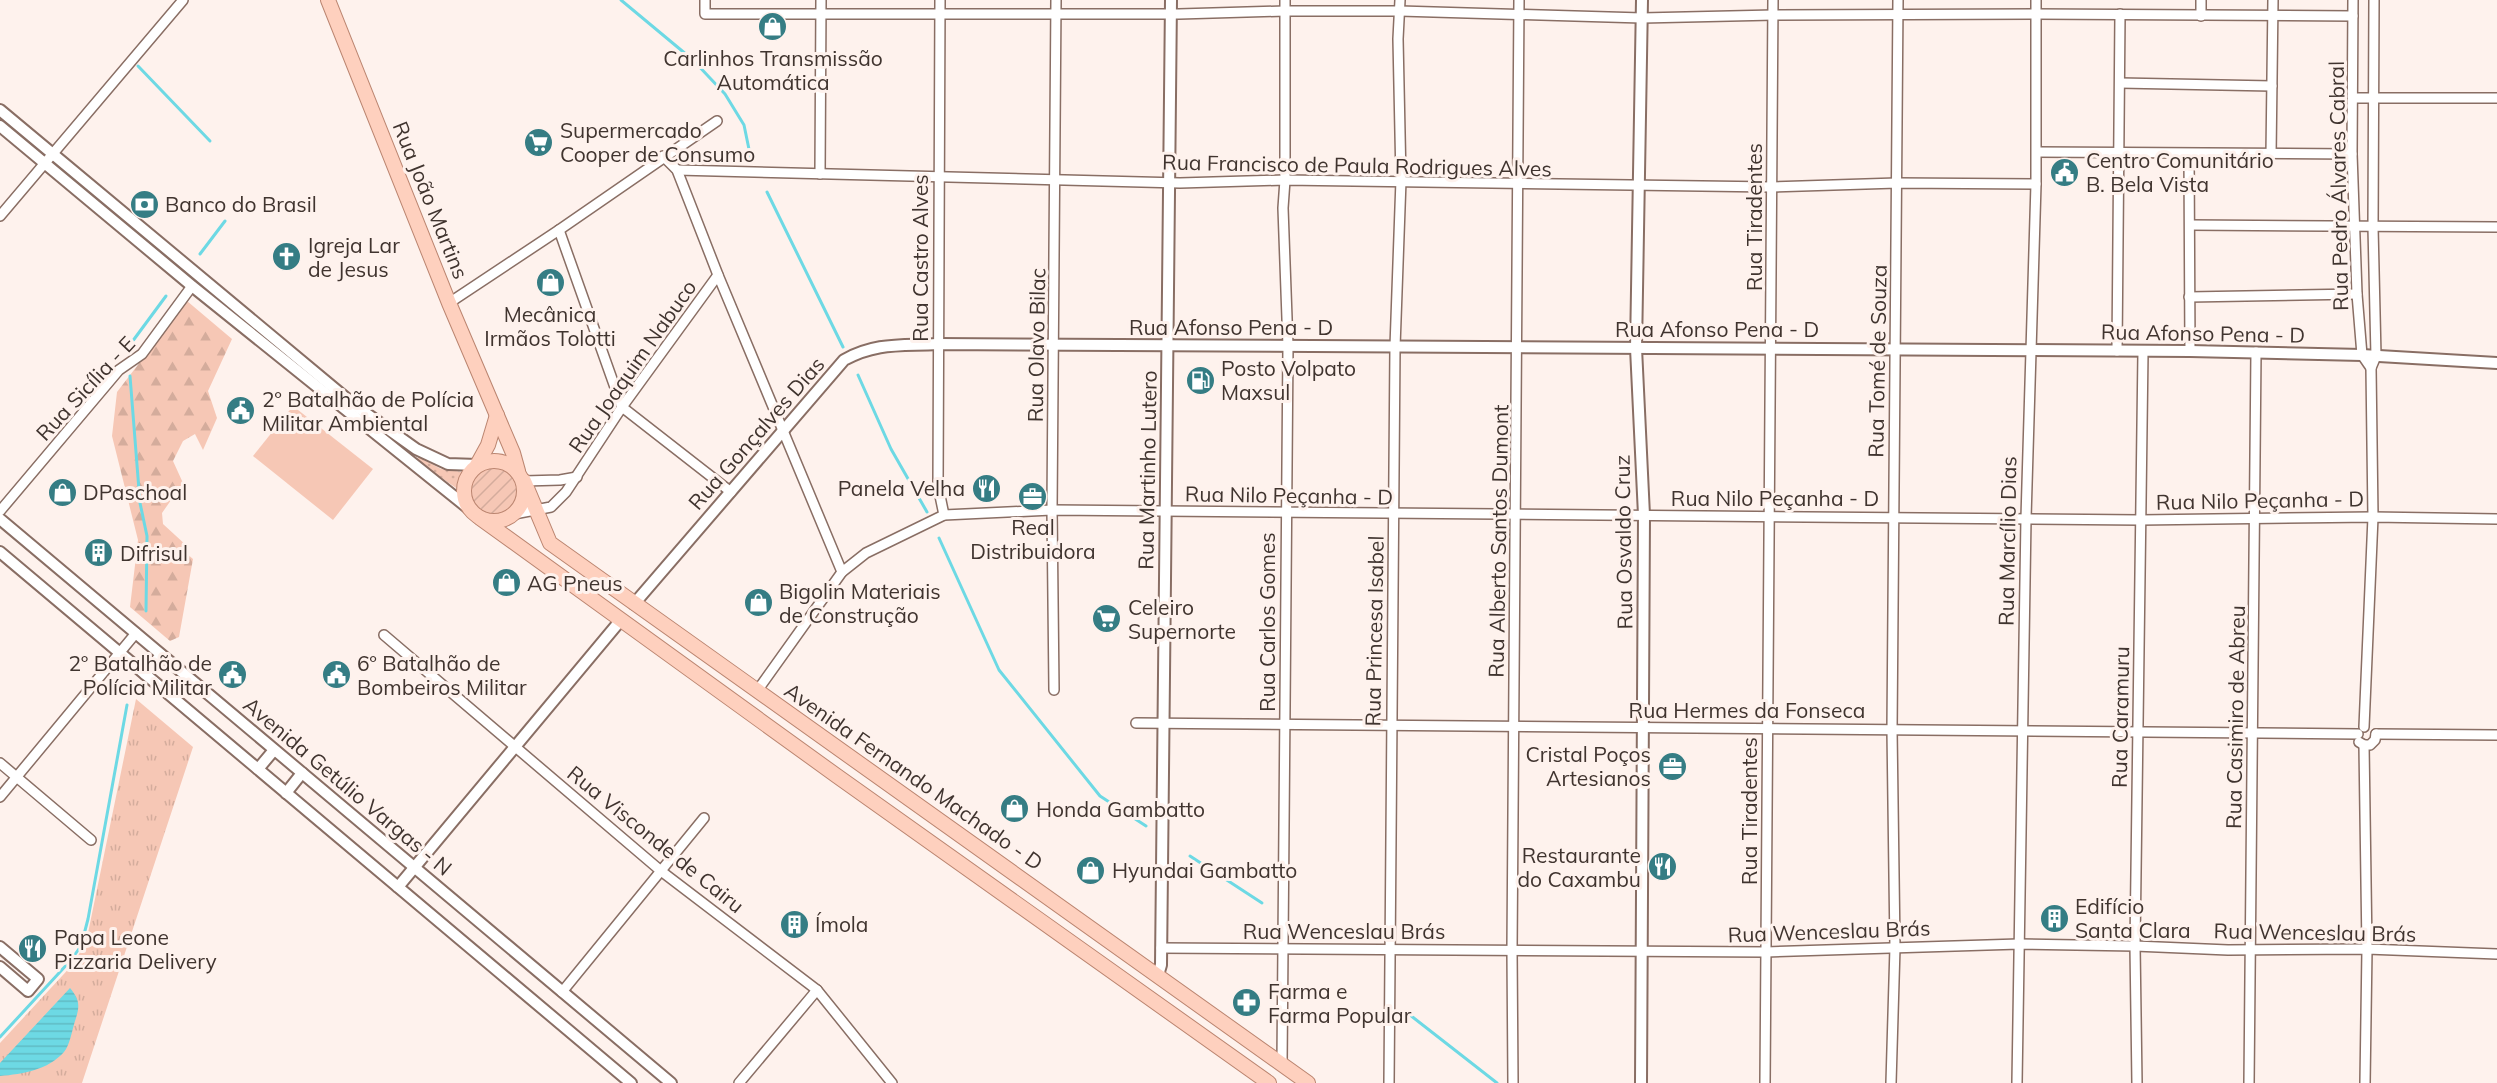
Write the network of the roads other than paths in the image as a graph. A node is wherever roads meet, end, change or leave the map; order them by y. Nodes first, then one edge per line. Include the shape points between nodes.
1 (183, 0) edge
2 (328, 0) edge
3 (705, 0) edge
4 (821, 0) edge
5 (940, 0) edge
6 (1056, 0) edge
7 (1171, 0) edge
8 (1285, 0) edge
9 (1400, 0) edge
10 (1519, 0) edge
11 (1642, 0) edge
12 (1773, 0) edge
13 (1898, 0) edge
14 (2036, 0) edge
15 (2201, 0) edge
16 (2273, 0) edge
17 (2353, 0) edge
18 (2374, 0) edge
19 (1285, 11) junction
20 (1400, 11) junction
21 (821, 14) junction
22 (940, 14) junction
23 (1056, 14) junction
24 (1171, 14) junction
25 (2036, 14) junction
26 (1519, 15) junction
27 (1774, 15) junction
28 (1898, 15) junction
29 (2120, 15) junction
30 (2201, 16) junction
31 (2273, 16) junction
32 (2353, 16) junction
33 (1642, 18) junction
34 (2120, 83) junction
35 (2272, 86) junction
36 (2352, 98) junction
37 (2372, 98) junction
38 (2497, 98) edge
39 (0, 110) edge
40 (717, 121) dead end
41 (0, 126) edge
42 (2118, 151) junction
43 (2037, 152) junction
44 (52, 154) junction
45 (2189, 154) junction
46 (2352, 154) junction
47 (2271, 155) junction
48 (663, 156) junction
49 (45, 164) junction
50 (677, 170) junction
51 (820, 174) junction
52 (938, 177) junction
53 (1056, 178) junction
54 (1285, 180) junction
55 (1401, 180) junction
56 (1168, 182) junction
57 (1897, 183) junction
58 (1518, 184) junction
59 (2036, 184) junction
60 (1640, 186) junction
61 (1772, 187) junction
62 (0, 216) edge
63 (2190, 225) junction
64 (2356, 227) junction
65 (2373, 227) junction
66 (2497, 227) edge
67 (559, 230) junction
68 (718, 275) junction
69 (192, 286) junction
70 (2357, 294) junction
71 (2189, 297) junction
72 (449, 303) junction
73 (937, 345) junction
74 (1053, 345) junction
75 (1167, 346) junction
76 (1288, 346) junction
77 (1395, 347) junction
78 (1518, 348) junction
79 (1636, 348) junction
80 (1771, 349) junction
81 (1895, 350) junction
82 (2030, 351) junction
83 (2117, 351) junction
84 (2190, 351) junction
85 (2143, 352) junction
86 (2256, 352) junction
87 (2362, 355) junction
88 (2376, 356) junction
89 (2497, 363) edge
90 (2371, 368) junction
91 (622, 407) junction
92 (496, 415) junction
93 (371, 417) junction
94 (363, 426) junction
95 (782, 430) junction
96 (477, 465) junction
97 (521, 476) junction
98 (577, 477) junction
99 (731, 492) junction
100 (1052, 510) junction
101 (0, 511) edge
102 (535, 511) junction
103 (1166, 512) junction
104 (1286, 513) junction
105 (514, 514) junction
106 (1393, 514) junction
107 (476, 515) junction
108 (944, 515) junction
109 (1516, 515) junction
110 (1644, 515) junction
111 (1769, 516) junction
112 (1894, 517) junction
113 (2373, 517) junction
114 (2026, 518) junction
115 (0, 519) edge
116 (2497, 519) edge
117 (2140, 520) junction
118 (2254, 520) junction
119 (0, 552) edge
120 (842, 572) junction
121 (634, 604) junction
122 (620, 621) junction
123 (136, 633) junction
124 (384, 635) dead end
125 (120, 653) junction
126 (161, 655) junction
127 (145, 674) junction
128 (1054, 690) dead end
129 (757, 691) junction
130 (744, 710) junction
131 (1136, 723) dead end
132 (1164, 724) junction
133 (1285, 725) junction
134 (1391, 726) junction
135 (1514, 727) junction
136 (1643, 728) junction
137 (1768, 729) junction
138 (1892, 730) junction
139 (2361, 730) junction
140 (2021, 731) junction
141 (2137, 732) junction
142 (2253, 733) junction
143 (2376, 734) junction
144 (2497, 735) edge
145 (2364, 745) junction
146 (516, 746) junction
147 (274, 750) junction
148 (0, 763) edge
149 (258, 769) junction
150 (302, 773) junction
151 (17, 777) junction
152 (286, 793) junction
153 (0, 797) edge
154 (704, 818) dead end
155 (91, 840) dead end
156 (414, 868) junction
157 (661, 871) junction
158 (1029, 884) junction
159 (398, 886) junction
160 (1014, 902) junction
161 (2019, 944) junction
162 (1894, 946) junction
163 (2135, 946) junction
164 (0, 947) edge
165 (1161, 948) junction
166 (1283, 949) junction
167 (1389, 949) junction
168 (2367, 949) junction
169 (1512, 950) junction
170 (2250, 950) junction
171 (1642, 951) junction
172 (1766, 952) junction
173 (2497, 954) edge
174 (0, 967) edge
175 (1158, 975) junction
176 (817, 990) junction
177 (562, 992) junction
178 (1146, 995) junction
179 (1282, 1064) junction
180 (631, 1083) edge
181 (670, 1083) edge
182 (739, 1083) edge
183 (892, 1083) edge
184 (1269, 1083) edge
185 (1308, 1083) edge
186 (1389, 1083) edge
187 (1513, 1083) edge
188 (1641, 1083) edge
189 (1765, 1083) edge
190 (1891, 1083) edge
191 (2017, 1083) edge
192 (2137, 1083) edge
193 (2250, 1083) edge
194 (2365, 1083) edge

1 - 44 street
2 - 72 main road, Rua João Martins
3 - 21 street via 705,14
4 - 21 street
5 - 22 street, Rua Castro Alves
6 - 23 street, Rua Olavo Bilac
7 - 24 street, Rua Martinho Lutero
8 - 19 street, Rua Carlos Gomes
9 - 20 street, Rua Princesa Isabel
10 - 26 street, Rua Alberto Santos Dumont
11 - 33 street, Rua Osvaldo Cruz
12 - 27 street, Rua Tiradentes
13 - 28 street, Rua Tomé de Souza
14 - 25 street, Rua Marcílio Dias
15 - 30 street
16 - 31 street
17 - 32 street, Rua Pedro Álvares Cabral
18 - 37 street, Rua Pedro Álvares Cabral
19 - 20 street
19 - 24 street
19 - 54 street, Rua Carlos Gomes
20 - 26 street
20 - 55 street, Rua Princesa Isabel
21 - 22 street
21 - 51 street
22 - 23 street
22 - 52 street, Rua Castro Alves
23 - 24 street
23 - 53 street, Rua Olavo Bilac
24 - 56 street, Rua Martinho Lutero
25 - 28 street
25 - 29 street
25 - 43 street, Rua Marcílio Dias
26 - 33 street
26 - 58 street, Rua Alberto Santos Dumont
27 - 28 street
27 - 33 street
27 - 61 street, Rua Tiradentes
28 - 57 street, Rua Tomé de Souza
29 - 30 street
29 - 34 street
30 - 31 street
31 - 32 street
31 - 35 street
32 - 36 street, Rua Pedro Álvares Cabral
33 - 60 street, Rua Osvaldo Cruz
34 - 35 street
34 - 42 street
35 - 47 street
36 - 37 street
36 - 46 street, Rua Pedro Álvares Cabral
37 - 38 street
37 - 65 street, Rua Pedro Álvares Cabral
39 - 44 street
40 - 48 street
41 - 49 street, Avenida Fernando Machado - D
42 - 43 street
42 - 45 street
42 - 83 street
43 - 59 street, Rua Marcílio Dias
44 - 49 street
44 - 93 street
45 - 47 street
45 - 63 street
46 - 47 street
46 - 64 street, Rua Pedro Álvares Cabral
48 - 50 street
48 - 67 street
49 - 62 street
49 - 69 street, Avenida Fernando Machado - D
50 - 51 street, Rua Francisco de Paula Rodrigues Alves
50 - 68 street
51 - 52 street, Rua Francisco de Paula Rodrigues Alves
52 - 53 street, Rua Francisco de Paula Rodrigues Alves
52 - 73 street, Rua Castro Alves
53 - 56 street, Rua Francisco de Paula Rodrigues Alves
53 - 74 street, Rua Olavo Bilac
54 - 55 street, Rua Francisco de Paula Rodrigues Alves
54 - 56 street, Rua Francisco de Paula Rodrigues Alves
54 - 76 street, Rua Carlos Gomes
55 - 58 street, Rua Francisco de Paula Rodrigues Alves
55 - 77 street, Rua Princesa Isabel
56 - 75 street, Rua Martinho Lutero
57 - 59 street, Rua Francisco de Paula Rodrigues Alves
57 - 61 street, Rua Francisco de Paula Rodrigues Alves
57 - 81 street, Rua Tomé de Souza
58 - 60 street, Rua Francisco de Paula Rodrigues Alves
58 - 78 street, Rua Alberto Santos Dumont
59 - 82 street, Rua Marcílio Dias
60 - 61 street, Rua Francisco de Paula Rodrigues Alves
60 - 79 street, Rua Osvaldo Cruz
61 - 80 street, Rua Tiradentes
63 - 64 street
63 - 71 street
64 - 65 street
64 - 70 street, Rua Pedro Álvares Cabral
65 - 66 street
65 - 88 street, Rua Pedro Álvares Cabral
67 - 72 street
67 - 91 street
68 - 91 street, Rua Joaquim Nabuco
68 - 95 street
69 - 94 street, Avenida Fernando Machado - D
69 - 101 street, Rua Sicília - E via 142,354 119,370
70 - 71 street
70 - 87 street, Rua Pedro Álvares Cabral
71 - 84 street
72 - 92 main road, Rua João Martins
73 - 74 street, Rua Afonso Pena - D
73 - 95 street, Rua Gonçalves Dias via 862,350 844,360
73 - 108 street, Rua Castro Alves via 938,486
74 - 75 street, Rua Afonso Pena - D
74 - 100 street, Rua Olavo Bilac
75 - 76 street, Rua Afonso Pena - D
75 - 103 street, Rua Martinho Lutero
76 - 77 street, Rua Afonso Pena - D
76 - 104 street, Rua Carlos Gomes
77 - 78 street, Rua Afonso Pena - D
77 - 106 street, Rua Princesa Isabel
78 - 79 street, Rua Afonso Pena - D
78 - 109 street, Rua Alberto Santos Dumont
79 - 80 street, Rua Afonso Pena - D
79 - 110 street, Rua Osvaldo Cruz
80 - 81 street, Rua Afonso Pena - D
80 - 111 street, Rua Tiradentes
81 - 82 street, Rua Afonso Pena - D
81 - 112 street, Rua Tomé de Souza
82 - 83 street, Rua Afonso Pena - D
82 - 114 street, Rua Marcílio Dias
83 - 85 street, Rua Afonso Pena - D
84 - 85 street, Rua Afonso Pena - D
84 - 86 street, Rua Afonso Pena - D
85 - 117 street, Rua Caramuru
86 - 87 street, Rua Afonso Pena - D
86 - 118 street, Rua Casimiro de Abreu
87 - 88 street, Rua Afonso Pena - D
87 - 90 street
88 - 89 street, Rua Afonso Pena - D
88 - 90 street, Rua Pedro Álvares Cabral
90 - 113 street, Rua Pedro Álvares Cabral
91 - 98 street, Rua Joaquim Nabuco
91 - 99 street
92 - 96 main road via 488,445
92 - 97 main road, Rua João Martins
93 - 94 street
93 - 96 street via 416,449 448,464
94 - 107 street, Avenida Fernando Machado - D
95 - 99 street, Rua Gonçalves Dias
95 - 120 street
96 - 97 main road via 494,460 511,465
96 - 107 main road via 470,472 464,492 465,502
97 - 98 street, Rua Joaquim Nabuco via 560,480
97 - 102 main road, Avenida Fernando Machado - D
97 - 105 main road via 523,499
98 - 102 street, Rua Joaquim Nabuco via 551,507
99 - 121 street, Rua Gonçalves Dias
100 - 103 street, Rua Nilo Peçanha - D
100 - 108 street, Rua Nilo Peçanha - D
100 - 128 street, Rua Olavo Bilac
102 - 105 street, Rua Joaquim Nabuco
102 - 121 main road, Avenida Fernando Machado - D via 550,543
103 - 104 street, Rua Nilo Peçanha - D
103 - 132 street, Rua Martinho Lutero
104 - 106 street, Rua Nilo Peçanha - D
104 - 133 street, Rua Carlos Gomes
105 - 107 main road via 498,521
106 - 109 street, Rua Nilo Peçanha - D
106 - 134 street, Rua Princesa Isabel
107 - 122 main road, Avenida Fernando Machado - D
108 - 120 street via 866,553
109 - 110 street, Rua Nilo Peçanha - D
109 - 135 street, Rua Alberto Santos Dumont
110 - 111 street, Rua Nilo Peçanha - D
110 - 136 street, Rua Osvaldo Cruz
111 - 112 street, Rua Nilo Peçanha - D
111 - 137 street, Rua Tiradentes
112 - 114 street, Rua Nilo Peçanha - D
112 - 138 street, Rua Tomé de Souza
113 - 116 street, Rua Nilo Peçanha - D
113 - 118 street, Rua Nilo Peçanha - D
113 - 139 street, Rua Pedro Álvares Cabral
114 - 117 street, Rua Nilo Peçanha - D
114 - 140 street, Rua Marcílio Dias
115 - 123 street, Avenida Getúlio Vargas - N
117 - 118 street, Rua Nilo Peçanha - D
117 - 141 street, Rua Caramuru
118 - 142 street, Rua Casimiro de Abreu
119 - 125 street
120 - 129 street
121 - 129 main road, Avenida Fernando Machado - D
122 - 130 main road, Avenida Fernando Machado - D
122 - 146 street
123 - 125 street
123 - 126 street, Avenida Getúlio Vargas - N
124 - 146 street, Rua Visconde de Cairu
125 - 127 street
125 - 151 street
126 - 127 street
126 - 147 street, Avenida Getúlio Vargas - N
127 - 149 street
129 - 130 main road
129 - 158 main road, Avenida Fernando Machado - D
130 - 160 main road, Avenida Fernando Machado - D
131 - 132 street, Rua Hermes da Fonseca
132 - 133 street, Rua Hermes da Fonseca
132 - 165 street, Rua Martinho Lutero
133 - 134 street, Rua Hermes da Fonseca
133 - 166 street, Rua Carlos Gomes
134 - 135 street, Rua Hermes da Fonseca
134 - 167 street, Rua Princesa Isabel
135 - 136 street, Rua Hermes da Fonseca
135 - 169 street, Rua Alberto Santos Dumont
136 - 137 street, Rua Hermes da Fonseca
136 - 171 street, Rua Osvaldo Cruz
137 - 138 street, Rua Hermes da Fonseca
137 - 172 street, Rua Tiradentes
138 - 140 street, Rua Hermes da Fonseca
138 - 162 street, Rua Tomé de Souza
139 - 142 street, Rua Hermes da Fonseca
139 - 143 street via 2371,728
139 - 145 street via 2358,739
140 - 141 street, Rua Hermes da Fonseca
140 - 161 street, Rua Marcílio Dias
141 - 142 street, Rua Hermes da Fonseca
141 - 163 street, Rua Caramuru
142 - 170 street, Rua Casimiro de Abreu
143 - 144 street
143 - 145 street via 2373,743
145 - 168 street
146 - 156 street
146 - 157 street, Rua Visconde de Cairu
147 - 149 street
147 - 150 street, Avenida Getúlio Vargas - N
148 - 151 street
149 - 152 street
150 - 152 street
150 - 156 street, Avenida Getúlio Vargas - N
151 - 153 street
151 - 155 street
152 - 159 street
154 - 157 street
156 - 159 street
156 - 177 street, Avenida Getúlio Vargas - N
157 - 176 street, Rua Visconde de Cairu
157 - 177 street
158 - 160 main road
158 - 175 main road, Avenida Fernando Machado - D
159 - 180 street
160 - 178 main road, Avenida Fernando Machado - D
161 - 162 street, Rua Wenceslau Brás
161 - 163 street, Rua Wenceslau Brás
161 - 191 street, Rua Marcílio Dias
162 - 172 street, Rua Wenceslau Brás
162 - 190 street, Rua Tomé de Souza
163 - 170 street, Rua Wenceslau Brás
163 - 192 street, Rua Caramuru
164 - 174 street via 38,979 28,991
165 - 166 street, Rua Wenceslau Brás
165 - 175 street, Rua Martinho Lutero
166 - 167 street, Rua Wenceslau Brás
166 - 179 street, Rua Carlos Gomes
167 - 169 street, Rua Wenceslau Brás
167 - 186 street, Rua Princesa Isabel
168 - 170 street, Rua Wenceslau Brás
168 - 173 street, Rua Wenceslau Brás
168 - 194 street
169 - 171 street, Rua Wenceslau Brás
169 - 187 street, Rua Alberto Santos Dumont
170 - 193 street, Rua Casimiro de Abreu
171 - 172 street, Rua Wenceslau Brás
171 - 188 street, Rua Osvaldo Cruz
172 - 189 street, Rua Tiradentes
175 - 178 main road
175 - 179 main road, Avenida Fernando Machado - D
176 - 182 street
176 - 183 street, Rua Visconde de Cairu
177 - 181 street, Avenida Getúlio Vargas - N
178 - 184 main road, Avenida Fernando Machado - D
179 - 185 main road, Avenida Fernando Machado - D

